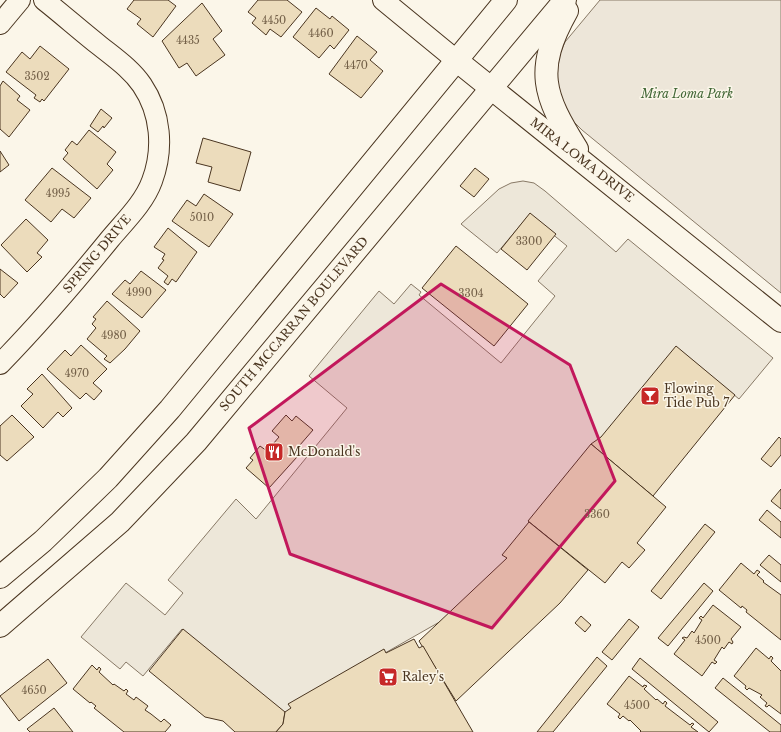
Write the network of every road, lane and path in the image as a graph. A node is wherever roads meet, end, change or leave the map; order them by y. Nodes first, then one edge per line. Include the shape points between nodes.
1 (20, 0) edge
2 (44, 0) edge
3 (383, 0) edge
4 (506, 0) edge
5 (566, 0) edge
6 (573, 0) edge
7 (0, 24) edge
8 (456, 60) junction
9 (491, 89) junction
10 (586, 164) junction
11 (781, 321) edge
12 (0, 364) edge
13 (32, 551) junction
14 (0, 578) edge
15 (0, 593) edge
16 (0, 626) edge

1 - 7 street
2 - 12 street, SPRING DRIVE via 129,70 142,86 152,103 158,128 158,162 152,182 142,200 74,283
3 - 8 street, MIRA LOMA DRIVE
4 - 8 main road
5 - 9 main road, SOUTH MCCARRAN BOULEVARD
6 - 10 main road via 549,49 547,86 553,108
8 - 9 main road, MIRA LOMA DRIVE
8 - 13 main road via 170,409 108,478
9 - 10 main road, MIRA LOMA DRIVE
9 - 16 main road, SOUTH MCCARRAN BOULEVARD via 196,442 120,522
10 - 11 main road, MIRA LOMA DRIVE
13 - 14 main road
13 - 15 main road via 25,572

